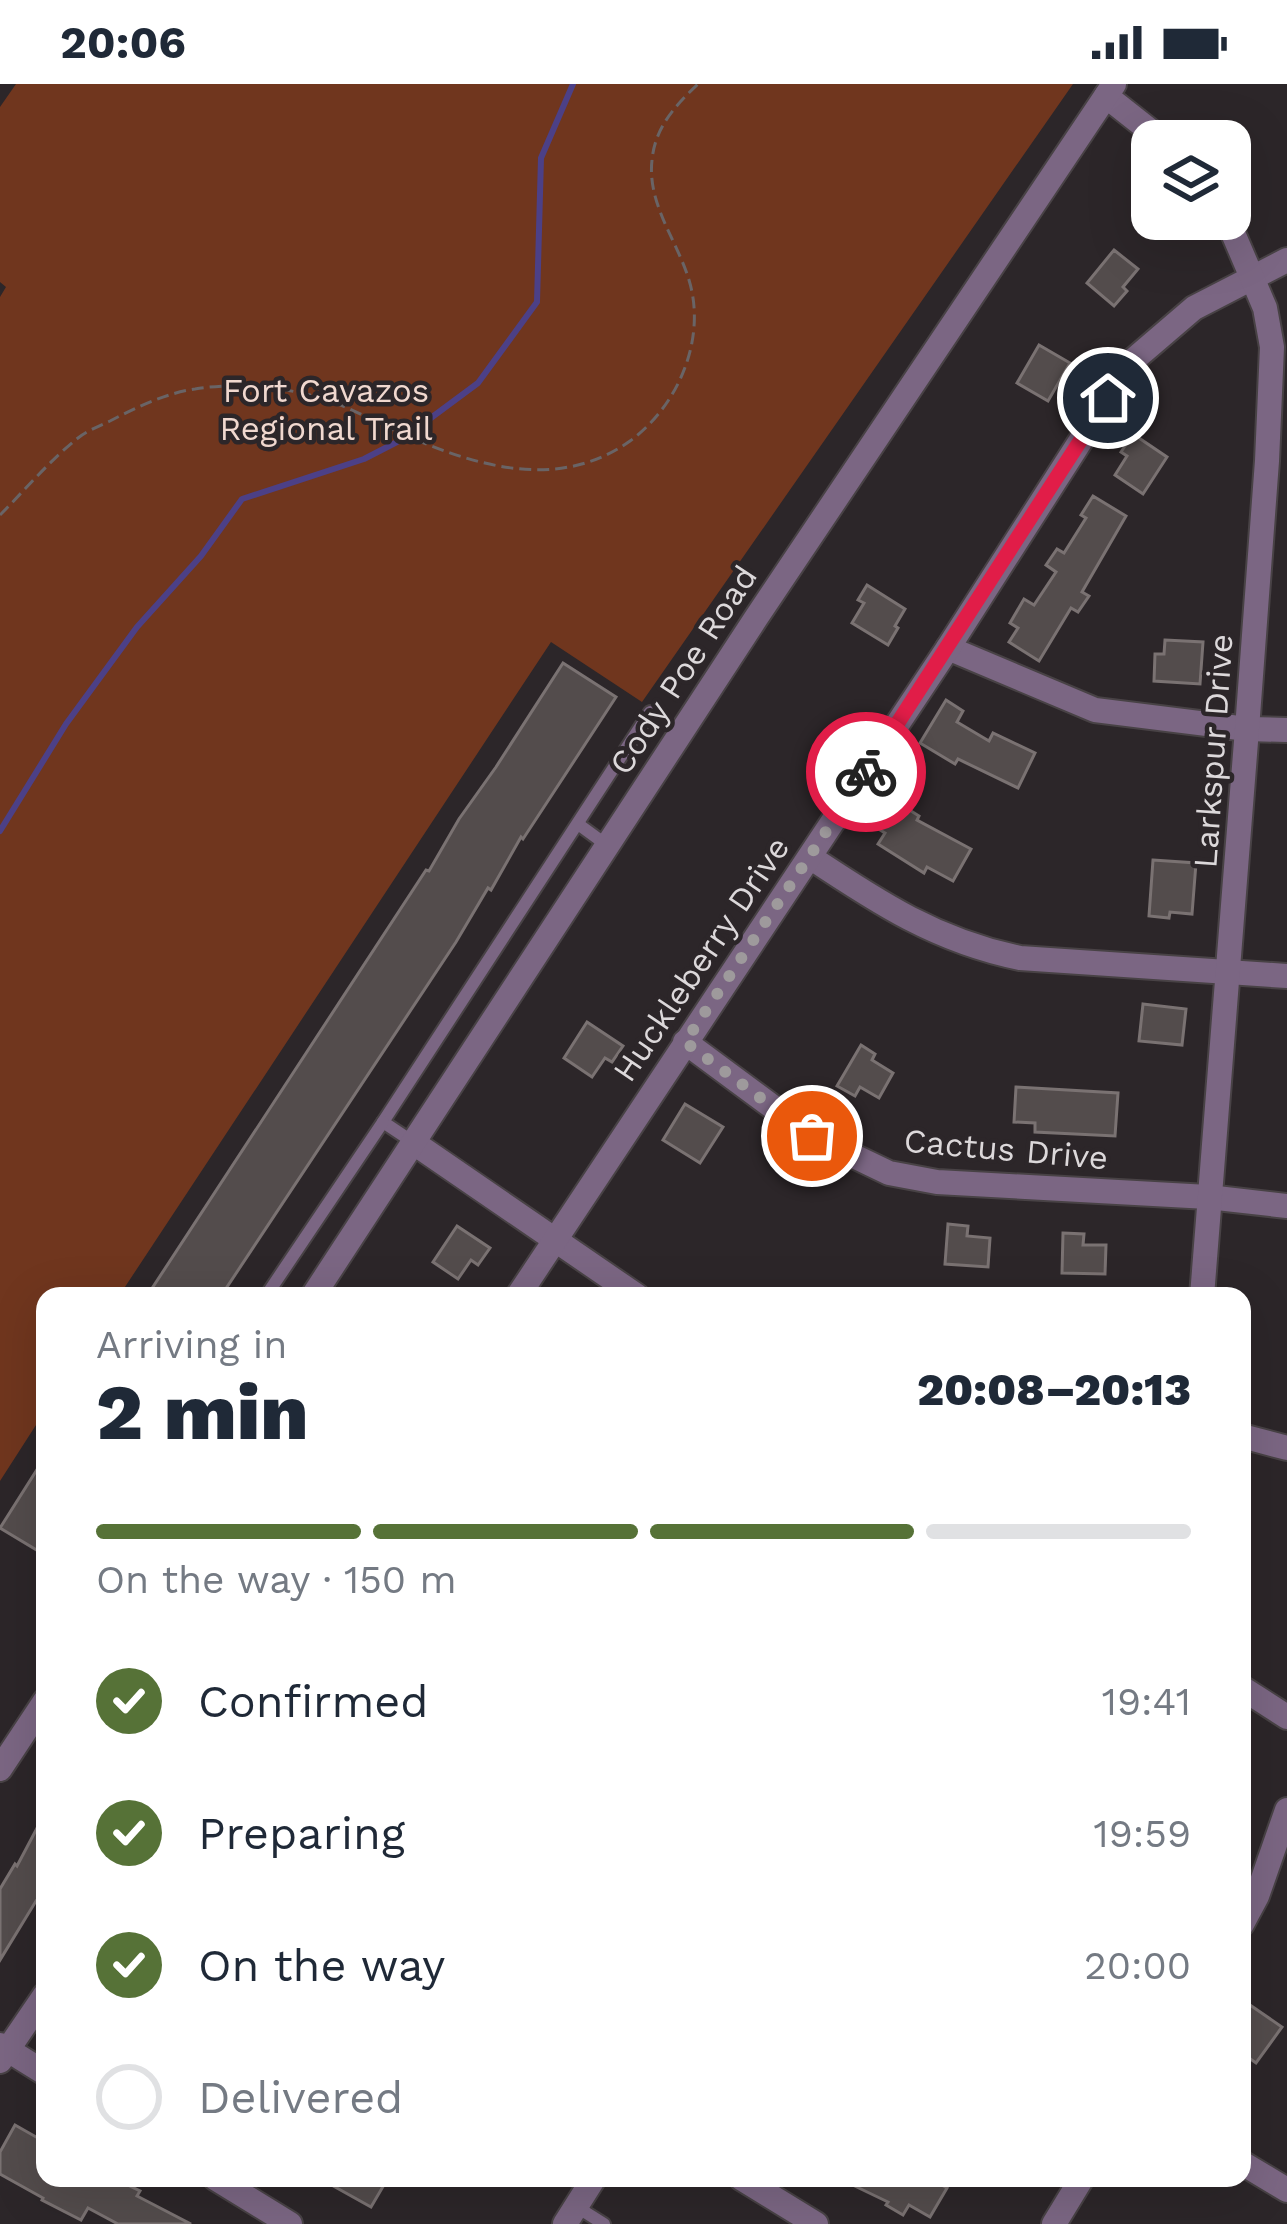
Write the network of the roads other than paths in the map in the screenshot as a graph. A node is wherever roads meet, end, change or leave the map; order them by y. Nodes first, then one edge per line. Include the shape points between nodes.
1 (1110, 90) edge
2 (1141, 120) edge
3 (1236, 240) edge
4 (1287, 260) edge
5 (1253, 278) junction
6 (1277, 461) edge
7 (948, 648) junction
8 (650, 712) dead end
9 (1247, 729) junction
10 (1287, 730) edge
11 (578, 824) junction
12 (608, 846) junction
13 (810, 857) junction
14 (1229, 971) junction
15 (1287, 976) edge
16 (685, 1042) junction
17 (382, 1122) junction
18 (414, 1143) junction
19 (1208, 1197) junction
20 (1287, 1206) edge
21 (554, 1240) junction
22 (272, 1287) edge
23 (319, 1287) edge
24 (524, 1287) edge
25 (624, 1287) edge
26 (1203, 1287) edge
27 (1251, 1438) edge
28 (1287, 1448) edge
29 (1251, 1694) edge
30 (36, 1715) edge
31 (1287, 1717) edge
32 (0, 1769) edge
33 (1287, 1810) edge
34 (1251, 1907) edge
35 (36, 2007) edge
36 (2, 2052) edge
37 (36, 2069) edge
38 (1251, 2168) edge
39 (230, 2187) edge
40 (588, 2187) edge
41 (756, 2187) edge
42 (1077, 2187) edge
43 (1287, 2190) edge
44 (570, 2215) edge
45 (290, 2224) edge
46 (604, 2224) edge
47 (816, 2224) edge
48 (1054, 2224) edge

1 - 2 street
1 - 12 street, Cody Poe Road
3 - 5 street, Larkspur Drive
4 - 5 street, Huckleberry Drive
5 - 6 street, Larkspur Drive via 1272,347
5 - 7 street, Huckleberry Drive via 1194,308 1131,362
6 - 9 street, Larkspur Drive
7 - 9 street via 1095,710
7 - 13 street, Huckleberry Drive
8 - 11 lane
9 - 10 street
9 - 14 street, Larkspur Drive
11 - 12 lane
11 - 17 lane
12 - 18 street, Cody Poe Road
13 - 14 street via 881,904 978,950
13 - 16 street, Huckleberry Drive
14 - 15 street
14 - 19 street, Larkspur Drive
16 - 19 street, Cactus Drive via 812,1136 889,1173
16 - 21 street, Huckleberry Drive
17 - 18 lane
17 - 22 lane
18 - 21 street
18 - 23 street, Cody Poe Road
19 - 20 street, Cactus Drive
19 - 26 street, Larkspur Drive
21 - 24 street, Huckleberry Drive
21 - 25 street
27 - 28 street
29 - 31 street
30 - 32 street
33 - 34 street
35 - 36 street
36 - 37 street
38 - 43 street
39 - 45 street
40 - 44 street
41 - 47 street
42 - 48 street
44 - 46 lane

